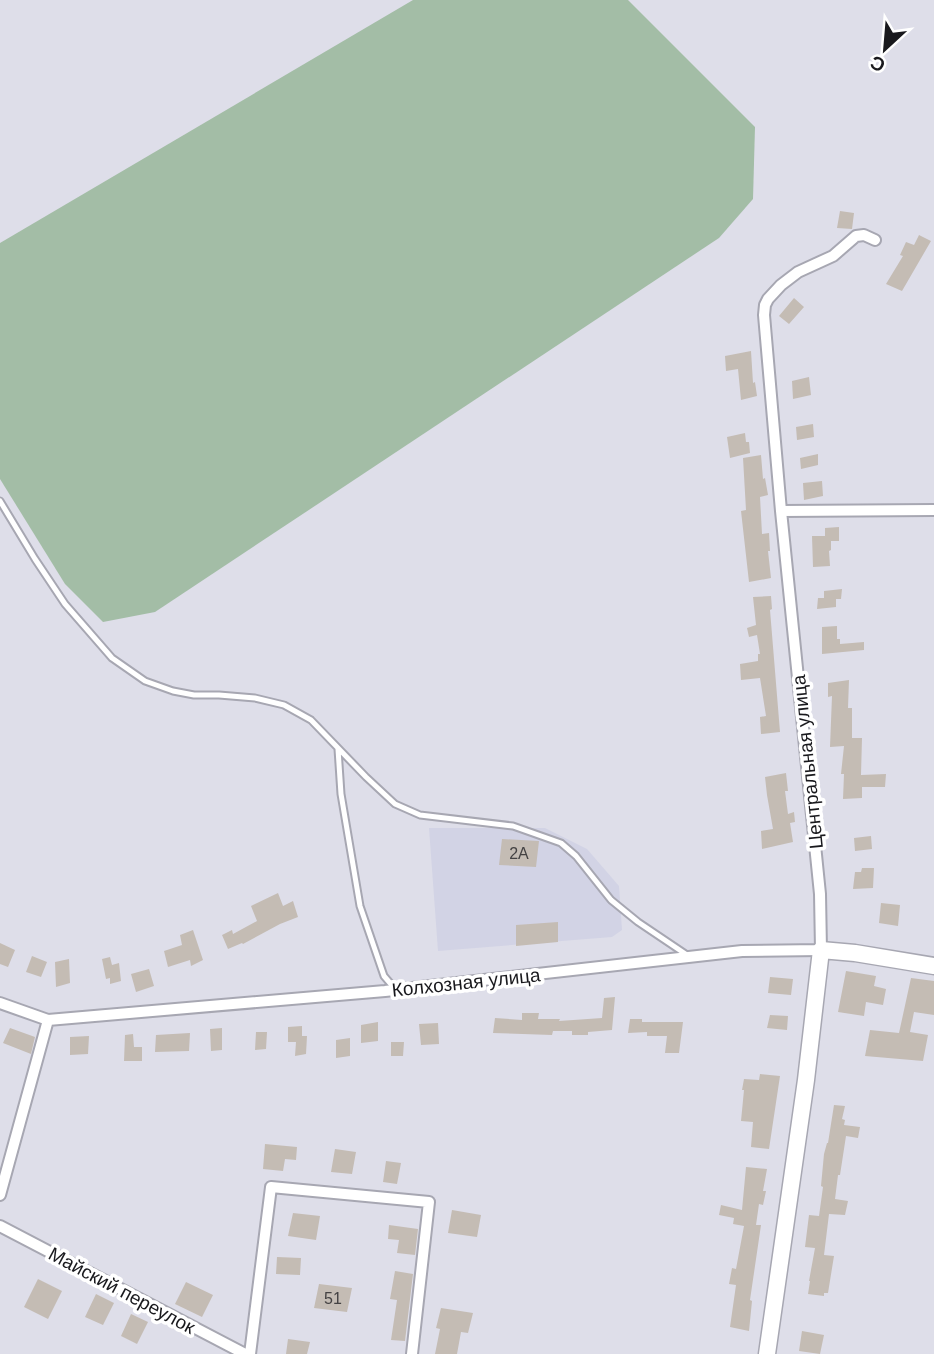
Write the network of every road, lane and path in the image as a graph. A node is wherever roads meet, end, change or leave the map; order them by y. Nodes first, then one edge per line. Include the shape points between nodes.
1 (875, 240) dead end
2 (0, 501) edge
3 (934, 510) edge
4 (781, 512) junction
5 (338, 748) junction
6 (821, 950) junction
7 (689, 957) junction
8 (934, 965) edge
9 (396, 990) junction
10 (0, 1003) edge
11 (48, 1020) junction
12 (0, 1195) edge
13 (0, 1226) edge
14 (245, 1354) edge
15 (250, 1354) edge
16 (412, 1354) edge
17 (767, 1354) edge

1 - 4 street, Центральная улица via 856,236 832,256 798,272 765,305
2 - 5 lane via 65,604 112,658 145,681 173,691 284,705 311,720
3 - 4 street
4 - 6 street, Центральная улица via 820,894
5 - 7 lane via 395,804 420,815 513,826 561,843 611,900
5 - 9 lane via 360,906 384,975
6 - 7 street, Колхозная улица
6 - 8 street, Колхозная улица
6 - 17 street, Центральная улица
7 - 9 street, Колхозная улица
9 - 11 street, Колхозная улица
10 - 11 street, Колхозная улица
11 - 12 street
13 - 14 street, Майский переулок
15 - 16 street via 271,1187 429,1202

